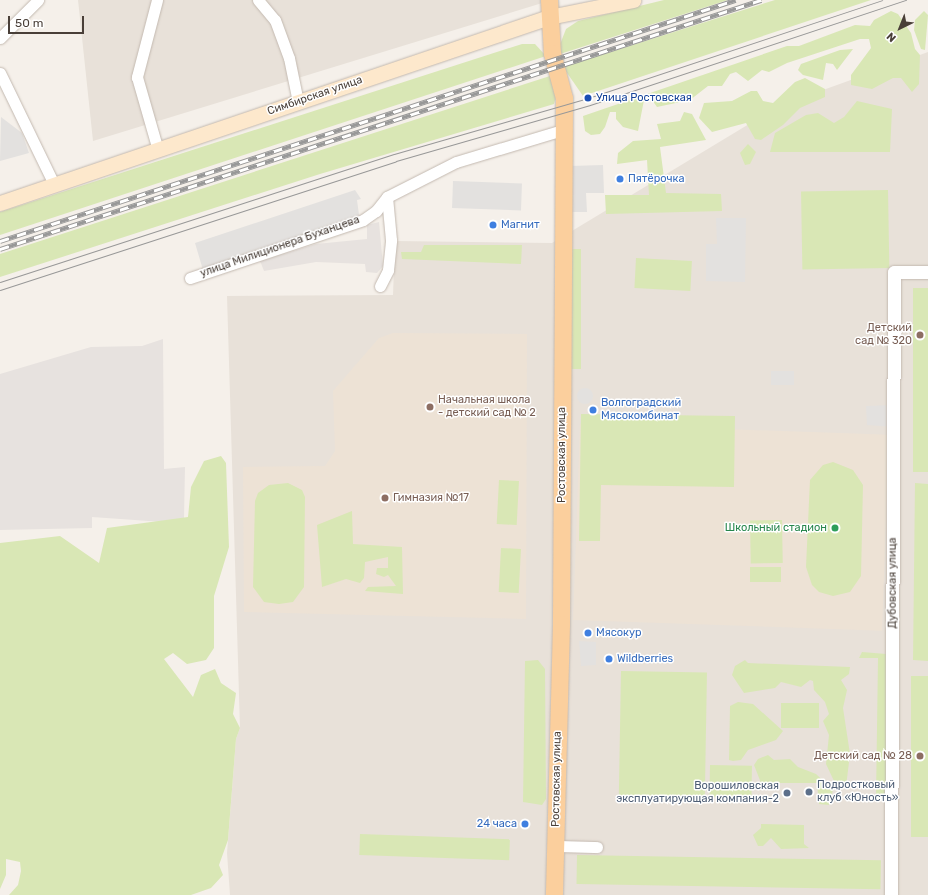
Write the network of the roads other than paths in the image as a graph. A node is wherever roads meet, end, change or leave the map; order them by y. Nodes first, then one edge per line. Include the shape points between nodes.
1 (38, 0) edge
2 (157, 0) edge
3 (258, 0) edge
4 (549, 0) edge
5 (633, 0) edge
6 (549, 17) junction
7 (0, 38) edge
8 (0, 73) edge
9 (298, 102) junction
10 (563, 130) junction
11 (158, 150) junction
12 (54, 184) junction
13 (387, 197) junction
14 (0, 203) edge
15 (928, 272) edge
16 (190, 278) dead end
17 (380, 286) dead end
18 (555, 846) junction
19 (597, 847) dead end
20 (554, 895) edge
21 (891, 895) edge

1 - 7 street
2 - 11 street via 136,77
3 - 9 street via 275,20 288,58
4 - 6 main road, Ростовская улица
5 - 6 main road, Симбирская улица
6 - 9 main road, Симбирская улица
6 - 10 main road, Ростовская улица via 552,53 564,98
8 - 12 street
9 - 11 main road, Симбирская улица
10 - 13 street, улица Милиционера Буханцева via 456,162
10 - 18 main road, Ростовская улица via 561,610
11 - 12 main road, Симбирская улица
12 - 14 main road, Симбирская улица
13 - 16 street, улица Милиционера Буханцева via 376,211 363,220
13 - 17 street via 390,255 388,270
15 - 21 street, Дубовская улица via 894,272
18 - 19 street
18 - 20 main road, Ростовская улица

